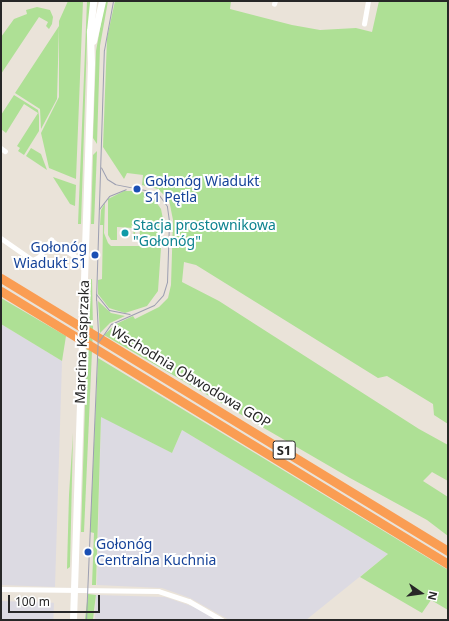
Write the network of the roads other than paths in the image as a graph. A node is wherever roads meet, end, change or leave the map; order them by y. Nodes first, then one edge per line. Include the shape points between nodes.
1 (94, 1) edge
2 (102, 1) edge
3 (368, 1) edge
4 (364, 24) dead end
5 (91, 63) junction
6 (1, 238) edge
7 (85, 259) junction
8 (1, 278) edge
9 (1, 291) edge
10 (448, 551) edge
11 (448, 564) edge
12 (1, 589) edge
13 (74, 590) junction
14 (73, 620) edge
15 (222, 620) edge

1 - 5 street, Marcina Kasprzaka via 90,31
2 - 5 street, Marcina Kasprzaka
3 - 4 street
5 - 7 street, Marcina Kasprzaka
6 - 7 street via 33,260 39,258 51,240 76,257
7 - 13 street, Marcina Kasprzaka
8 - 10 highway, Wschodnia Obwodowa GOP / S1
9 - 11 highway, Wschodnia Obwodowa GOP / S1
12 - 13 street
13 - 14 street, Marcina Kasprzaka
13 - 15 street via 165,592 189,601

